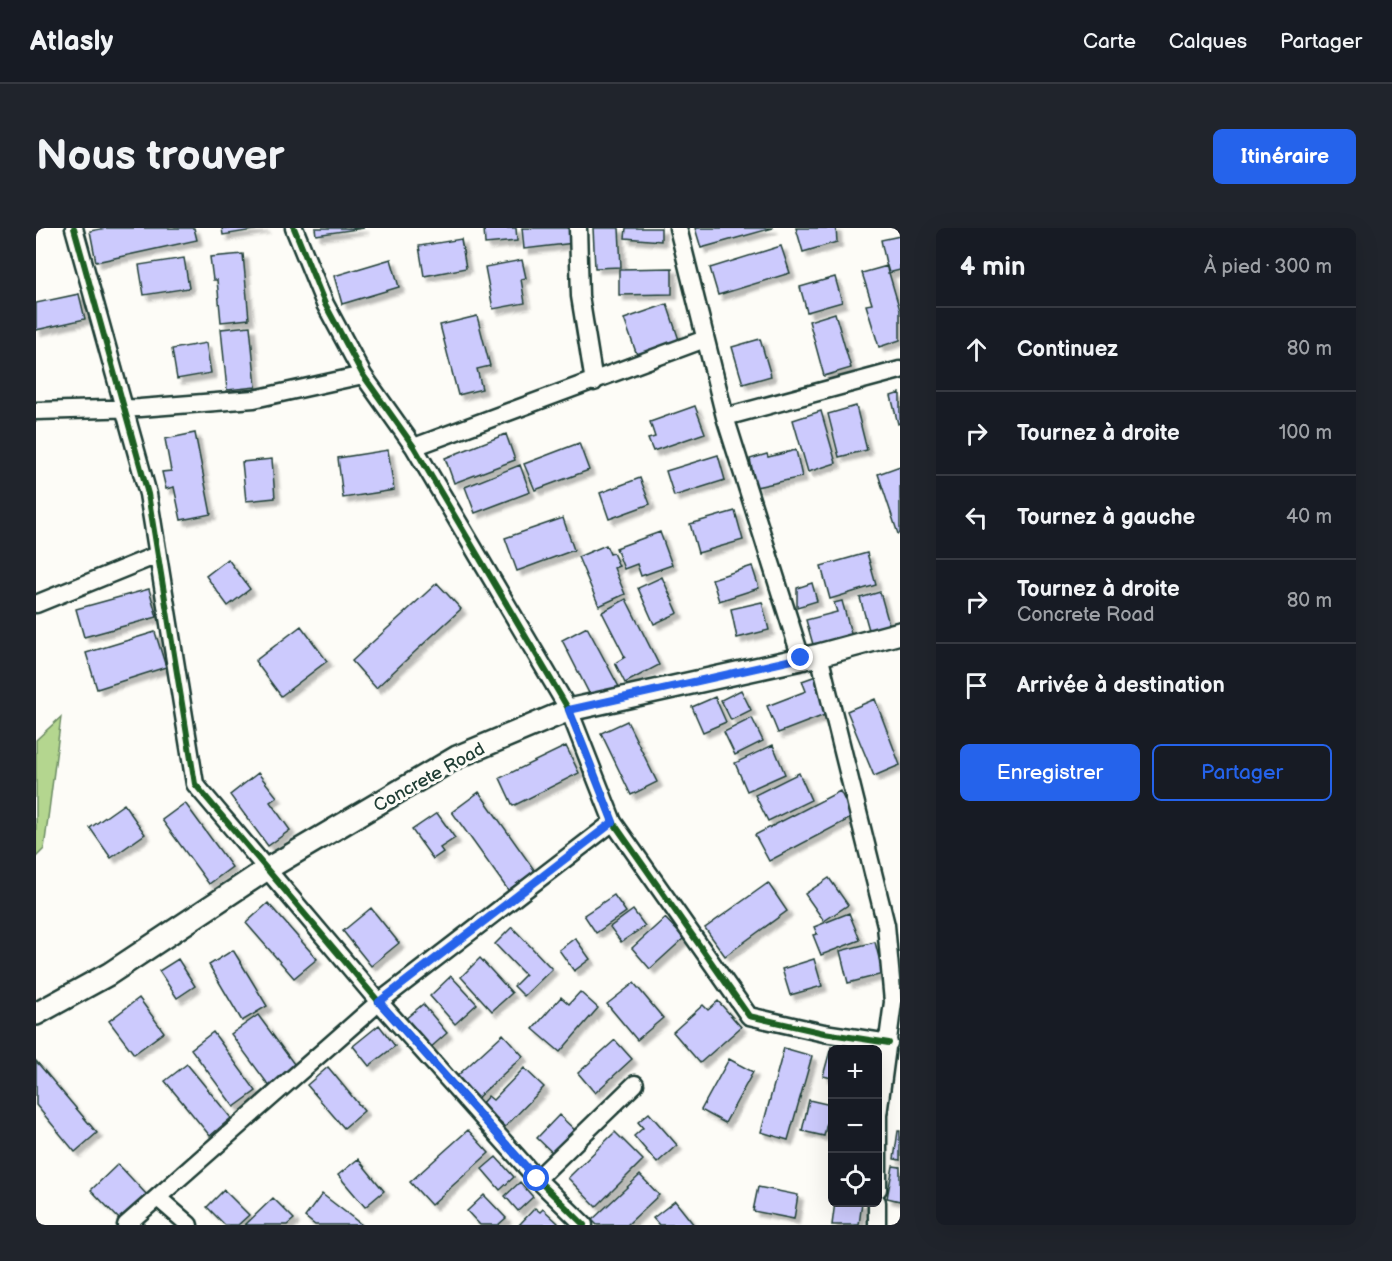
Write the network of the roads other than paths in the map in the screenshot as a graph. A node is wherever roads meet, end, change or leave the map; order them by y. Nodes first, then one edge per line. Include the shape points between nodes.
1 (74, 228) edge
2 (294, 228) edge
3 (578, 228) edge
4 (678, 228) edge
5 (705, 339) junction
6 (900, 370) edge
7 (363, 375) junction
8 (594, 382) junction
9 (125, 408) junction
10 (36, 411) edge
11 (725, 417) junction
12 (414, 447) junction
13 (157, 555) junction
14 (36, 604) edge
15 (900, 633) edge
16 (810, 657) junction
17 (569, 710) junction
18 (613, 822) junction
19 (267, 869) junction
20 (379, 1002) junction
21 (36, 1014) edge
22 (889, 1043) junction
23 (635, 1084) dead end
24 (878, 1153) edge
25 (537, 1179) junction
26 (158, 1198) junction
27 (878, 1207) edge
28 (126, 1225) edge
29 (189, 1225) edge
30 (584, 1225) edge
31 (877, 1225) edge

1 - 9 street
2 - 7 street via 325,304
3 - 8 street via 580,296
4 - 5 street
5 - 8 street
5 - 11 street
6 - 11 street
7 - 9 street via 254,399
7 - 12 street
8 - 12 street
9 - 10 street
9 - 13 street via 148,494
11 - 16 street
12 - 17 street
13 - 14 street
13 - 19 street via 195,784
15 - 16 street, Concrete Road
16 - 17 street, Concrete Road
16 - 22 street via 886,925 893,1002
17 - 18 street
17 - 19 street, Concrete Road via 457,757
18 - 20 street
18 - 22 street via 749,1016
19 - 20 street
19 - 21 street, Concrete Road via 109,974
20 - 25 street
20 - 26 street
22 - 24 street via 878,1115
23 - 25 street
25 - 30 street
26 - 28 street
26 - 29 street
27 - 31 street

